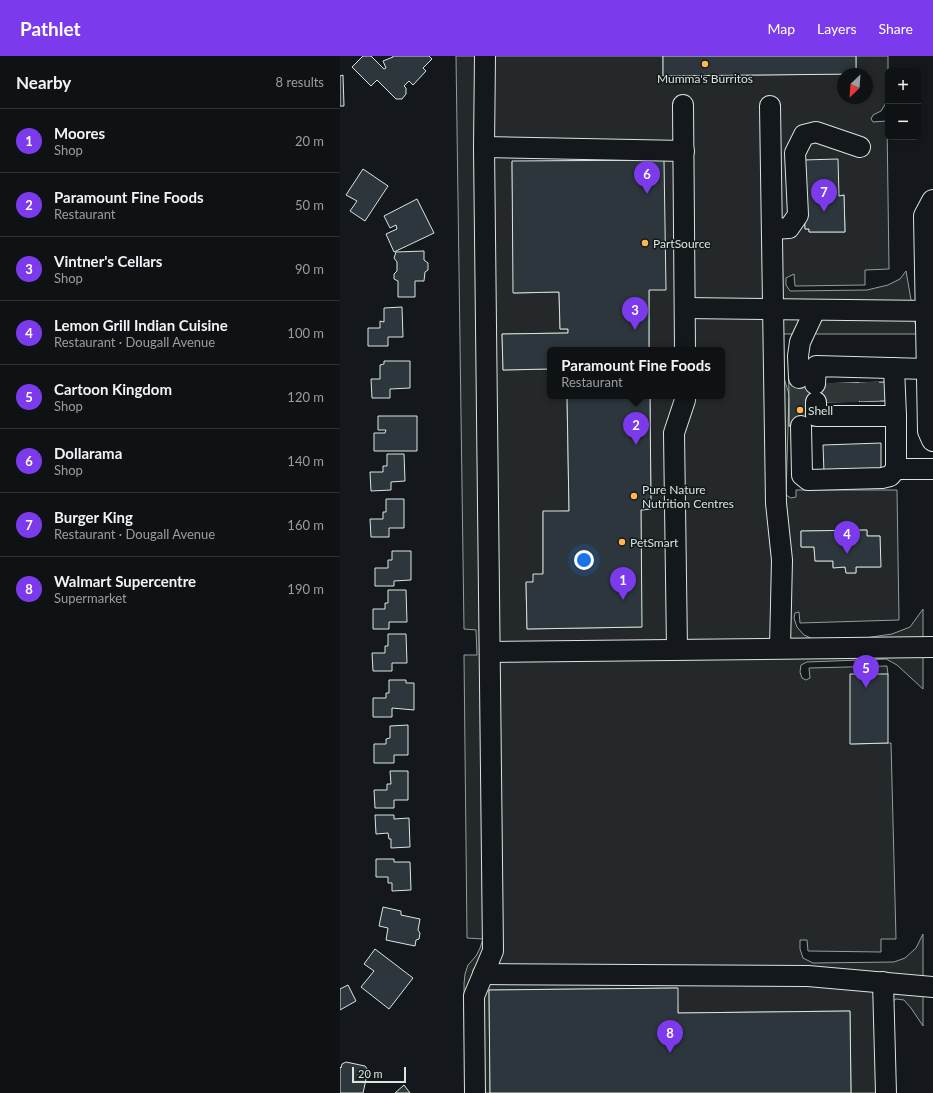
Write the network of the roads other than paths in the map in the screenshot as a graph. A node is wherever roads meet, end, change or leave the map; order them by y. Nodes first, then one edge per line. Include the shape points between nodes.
1 (485, 56) edge
2 (683, 105) dead end
3 (770, 106) dead end
4 (484, 147) junction
5 (860, 147) dead end
6 (684, 151) junction
7 (933, 201) edge
8 (772, 229) junction
9 (685, 308) junction
10 (773, 309) junction
11 (815, 310) junction
12 (929, 311) edge
13 (685, 347) edge
14 (894, 368) junction
15 (927, 369) junction
16 (826, 391) junction
17 (870, 392) junction
18 (685, 399) edge
19 (896, 416) junction
20 (933, 440) edge
21 (896, 469) junction
22 (933, 469) edge
23 (933, 647) edge
24 (780, 648) junction
25 (677, 649) junction
26 (490, 652) junction
27 (483, 974) junction
28 (883, 982) junction
29 (933, 987) edge
30 (475, 1093) edge
31 (886, 1093) edge

1 - 4 lane
2 - 6 lane
3 - 8 lane
4 - 6 lane
4 - 26 lane
5 - 8 lane via 816,132 804,135 795,153 798,215 789,228
6 - 9 lane
7 - 12 main road via 925,216
8 - 10 lane
9 - 10 lane
9 - 13 lane
10 - 11 lane
10 - 24 lane via 776,503 782,560
11 - 12 lane
11 - 16 lane via 800,342
12 - 15 main road
14 - 15 lane
14 - 17 lane
14 - 19 lane
15 - 20 main road via 929,431
16 - 17 lane
16 - 17 lane
16 - 21 lane via 812,447 802,462 802,475 808,480 882,478 890,476
17 - 19 lane
18 - 25 lane via 674,433
19 - 21 lane
21 - 22 lane
23 - 24 lane
24 - 25 lane
25 - 26 lane
26 - 27 lane via 493,951
27 - 28 lane via 808,976
27 - 30 lane via 474,996
28 - 29 lane
28 - 31 lane

